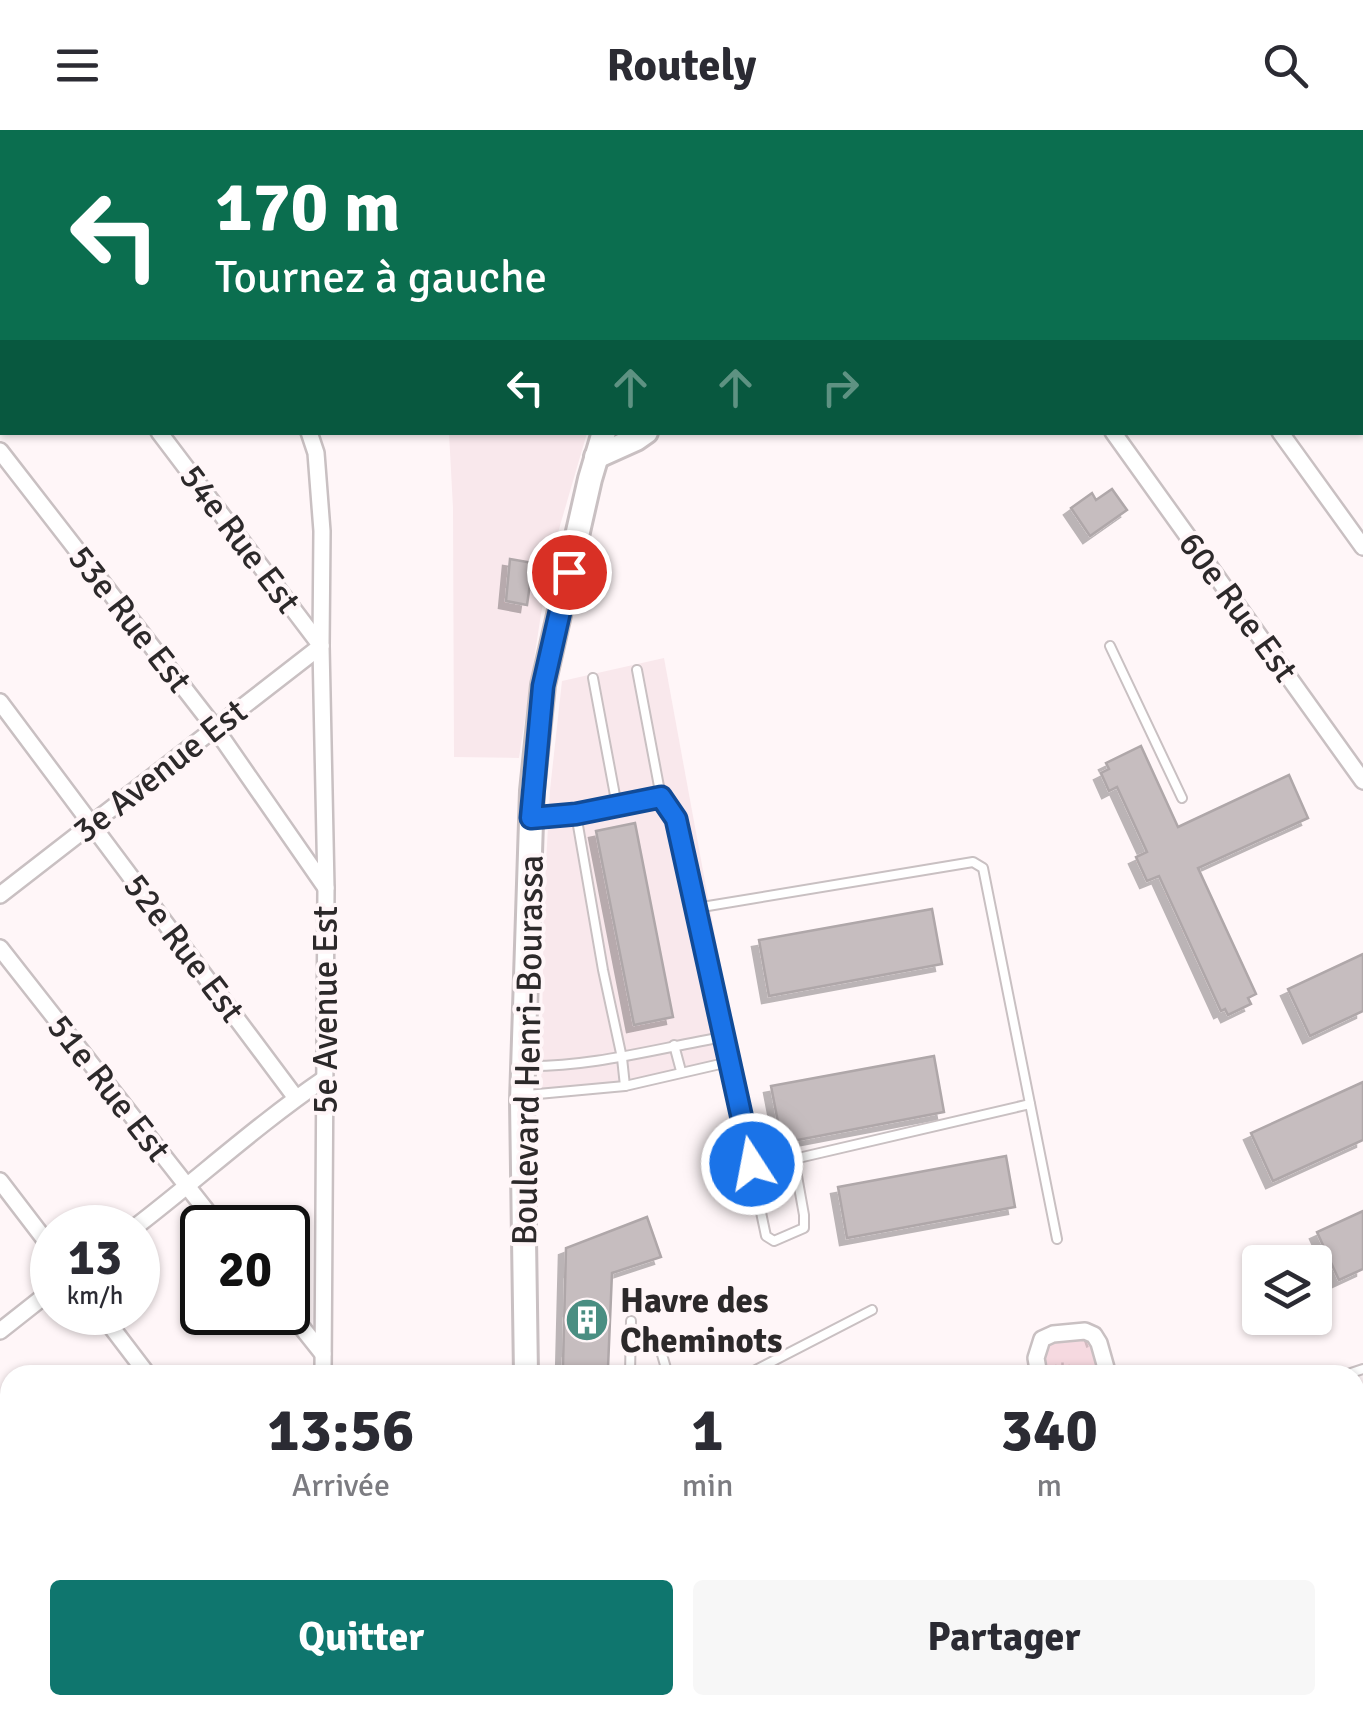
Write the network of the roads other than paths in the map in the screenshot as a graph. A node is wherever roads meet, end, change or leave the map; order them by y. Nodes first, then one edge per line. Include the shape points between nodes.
1 (161, 435) edge
2 (310, 435) edge
3 (591, 435) edge
4 (603, 435) edge
5 (642, 435) edge
6 (1116, 435) edge
7 (1282, 435) edge
8 (0, 451) edge
9 (596, 456) junction
10 (1363, 547) edge
11 (321, 646) junction
12 (1110, 646) dead end
13 (637, 670) dead end
14 (593, 678) dead end
15 (0, 702) edge
16 (214, 728) junction
17 (1363, 781) edge
18 (661, 797) junction
19 (1182, 798) dead end
20 (618, 806) junction
21 (576, 814) junction
22 (531, 818) junction
23 (92, 824) junction
24 (326, 888) junction
25 (0, 895) edge
26 (696, 908) junction
27 (0, 948) edge
28 (724, 1037) junction
29 (674, 1046) junction
30 (622, 1058) junction
31 (729, 1062) junction
32 (523, 1066) junction
33 (682, 1071) junction
34 (324, 1079) junction
35 (624, 1086) junction
36 (522, 1095) junction
37 (296, 1098) junction
38 (1030, 1104) junction
39 (794, 1159) junction
40 (752, 1164) junction
41 (0, 1181) edge
42 (187, 1188) junction
43 (201, 1205) edge
44 (160, 1208) edge
45 (30, 1221) edge
46 (1057, 1239) dead end
47 (30, 1307) edge
48 (872, 1310) dead end
49 (632, 1320) dead end
50 (0, 1331) edge
51 (118, 1335) edge
52 (308, 1335) edge
53 (658, 1341) dead end
54 (323, 1354) junction
55 (140, 1365) edge
56 (324, 1365) edge
57 (526, 1365) edge
58 (630, 1365) edge
59 (665, 1365) edge
60 (765, 1365) edge
61 (1037, 1365) edge
62 (1105, 1365) edge

1 - 11 street, 54e Rue Est
2 - 11 street, 5e Avenue Est via 322,532
3 - 9 street
4 - 9 main road, Boulevard Henri-Bourassa
5 - 9 main road
6 - 17 street, 60e Rue Est
7 - 10 street
8 - 16 street, 53e Rue Est
9 - 22 main road, Boulevard Henri-Bourassa via 543,686
11 - 16 street, 3e Avenue Est
11 - 24 street, 5e Avenue Est
12 - 19 lane
13 - 18 lane
14 - 20 lane
15 - 23 street, 52e Rue Est
16 - 23 street, 3e Avenue Est
16 - 24 street, 53e Rue Est
18 - 20 lane
18 - 26 lane via 676,819
20 - 21 lane
21 - 22 lane
21 - 30 lane
22 - 32 main road, Boulevard Henri-Bourassa
23 - 25 street, 3e Avenue Est
23 - 37 street, 52e Rue Est
24 - 34 street, 5e Avenue Est
26 - 28 lane
26 - 38 lane via 973,862 983,868
27 - 42 street, 51e Rue Est
28 - 29 lane
28 - 31 lane
29 - 30 lane
29 - 33 lane
30 - 32 lane
30 - 35 lane
31 - 33 lane
31 - 40 lane
32 - 36 main road, Boulevard Henri-Bourassa
33 - 35 lane
34 - 37 street
34 - 54 street, 5e Avenue Est
35 - 36 lane
36 - 57 main road, Boulevard Henri-Bourassa
37 - 42 street
38 - 39 lane
38 - 46 lane
39 - 40 lane
39 - 40 lane via 804,1228 774,1241 766,1236
41 - 45 street
42 - 43 street, 51e Rue Est
42 - 44 street
47 - 50 street
48 - 60 lane
49 - 58 lane
51 - 55 street
52 - 54 street
53 - 59 lane
54 - 56 street, 5e Avenue Est
61 - 62 street via 1042,1340 1085,1331 1094,1334

